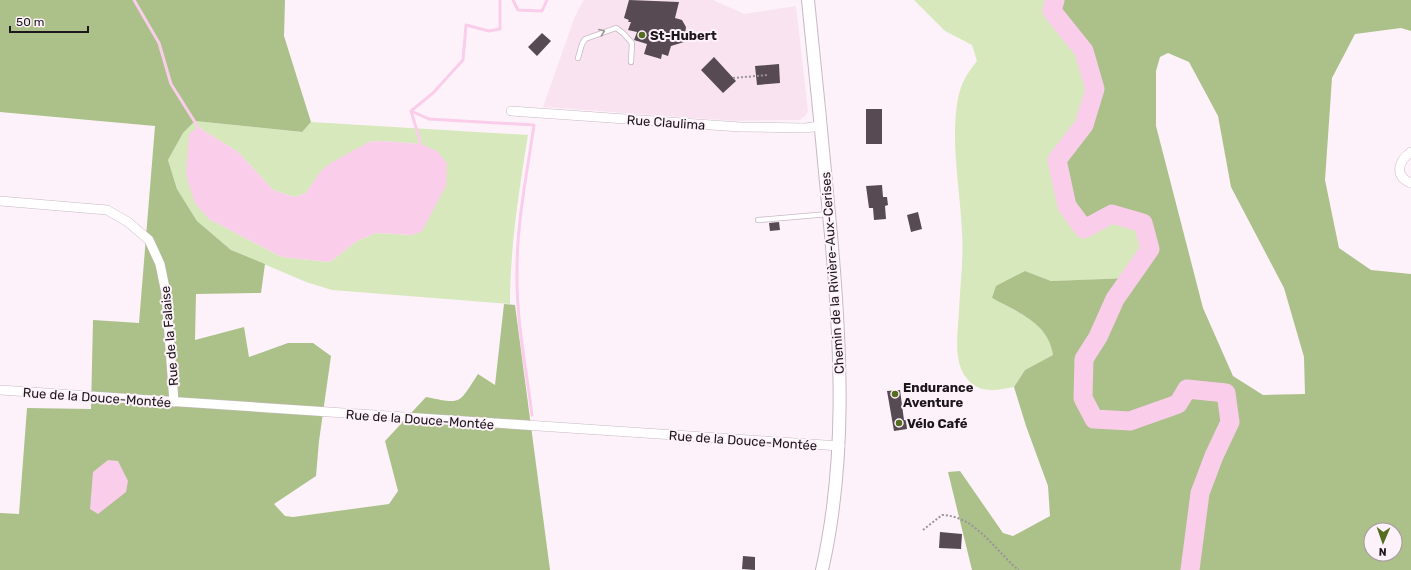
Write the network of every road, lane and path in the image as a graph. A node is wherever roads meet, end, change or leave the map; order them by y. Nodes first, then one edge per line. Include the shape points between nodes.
1 (808, 0) edge
2 (578, 58) dead end
3 (631, 62) dead end
4 (768, 76) dead end
5 (733, 78) dead end
6 (511, 111) dead end
7 (821, 126) junction
8 (1411, 152) edge
9 (1411, 183) edge
10 (0, 201) edge
11 (829, 214) junction
12 (758, 220) dead end
13 (0, 390) edge
14 (174, 402) junction
15 (840, 446) junction
16 (923, 530) dead end
17 (822, 570) edge
18 (1020, 570) edge

1 - 7 main road, Chemin de la Rivière-Aux-Cerises
2 -> 3 lane via 586,39 616,28 632,43
4 - 5 path
6 - 7 street, Rue Claulima via 740,127
7 - 11 main road, Chemin de la Rivière-Aux-Cerises
8 - 9 street via 1403,159 1399,170 1402,177
10 - 14 street, Rue de la Falaise via 107,210 128,222 149,240 160,264 166,293
11 - 12 lane
11 - 15 main road, Chemin de la Rivière-Aux-Cerises via 837,301
13 - 14 street, Rue de la Douce-Montée
14 - 15 street, Rue de la Douce-Montée
15 - 17 main road, Chemin de la Rivière-Aux-Cerises via 834,504
16 - 18 path via 942,515 950,515 965,521 975,527

